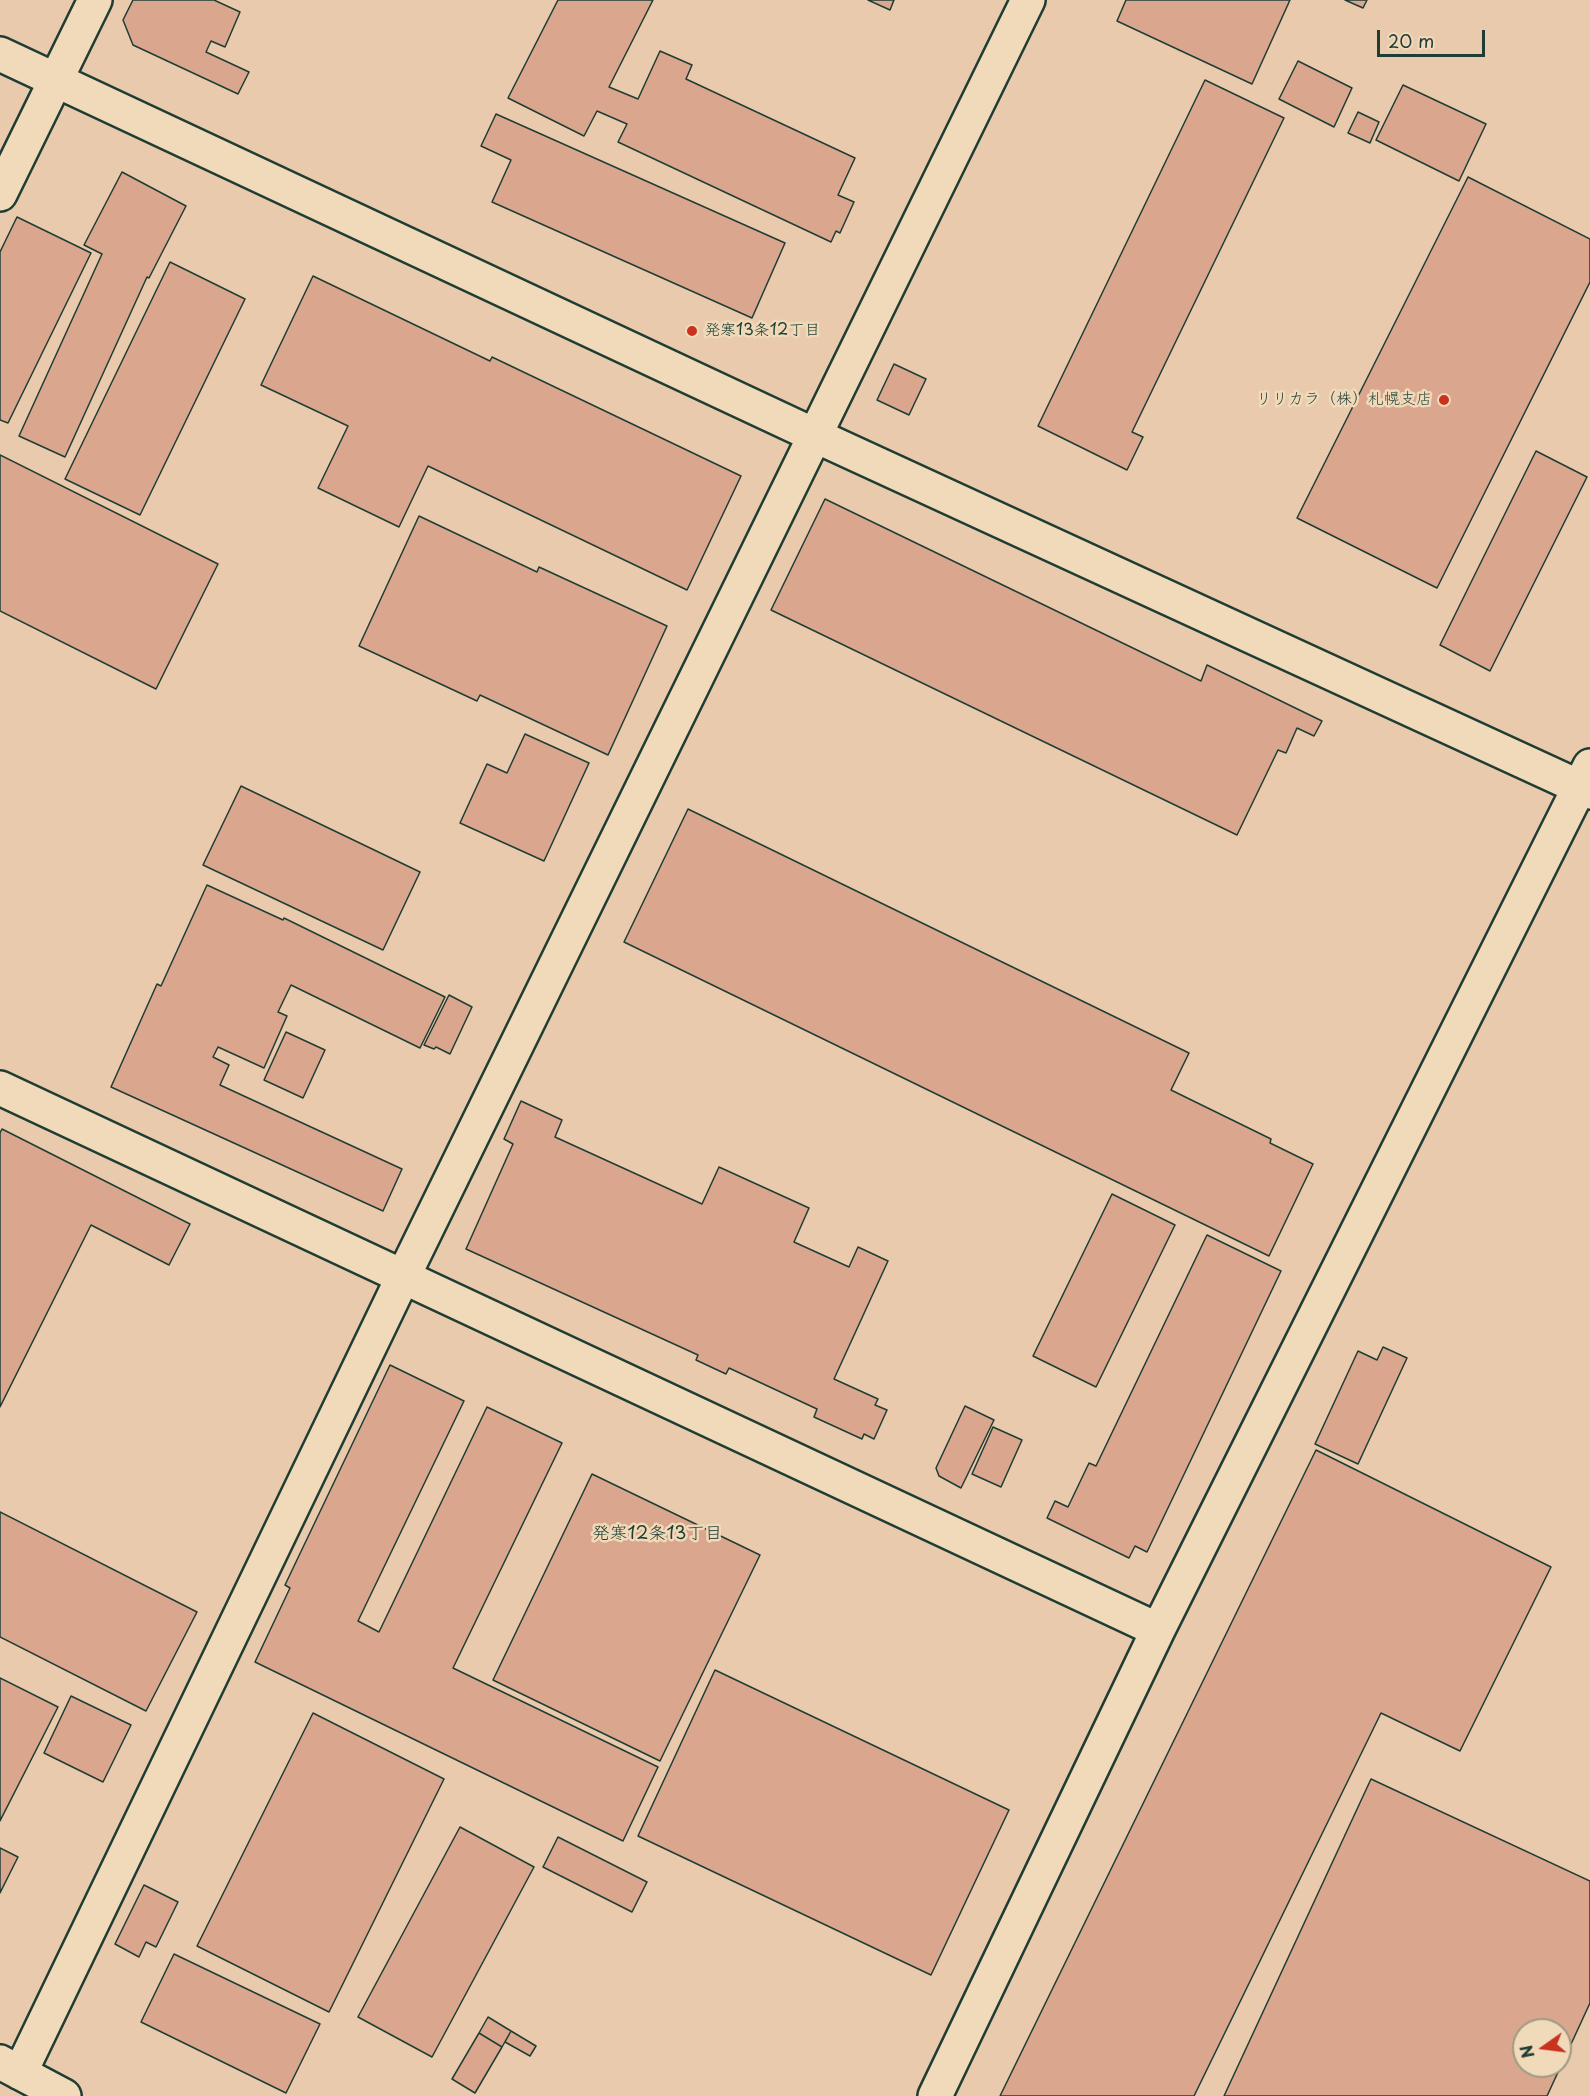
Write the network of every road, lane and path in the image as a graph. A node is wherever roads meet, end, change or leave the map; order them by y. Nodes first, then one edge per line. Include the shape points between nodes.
1 (95, 0) edge
2 (1028, 0) edge
3 (0, 54) edge
4 (56, 81) junction
5 (0, 194) edge
6 (814, 435) junction
7 (1586, 782) edge
8 (0, 1088) edge
9 (403, 1277) junction
10 (1158, 1630) junction
11 (10, 2067) edge
12 (64, 2096) edge
13 (935, 2096) edge

1 - 4 street
2 - 6 street
3 - 4 street
4 - 5 street
4 - 6 street
6 - 7 street
6 - 9 street
7 - 10 street
8 - 9 street
9 - 10 street
9 - 11 street
10 - 13 street
11 - 12 street

